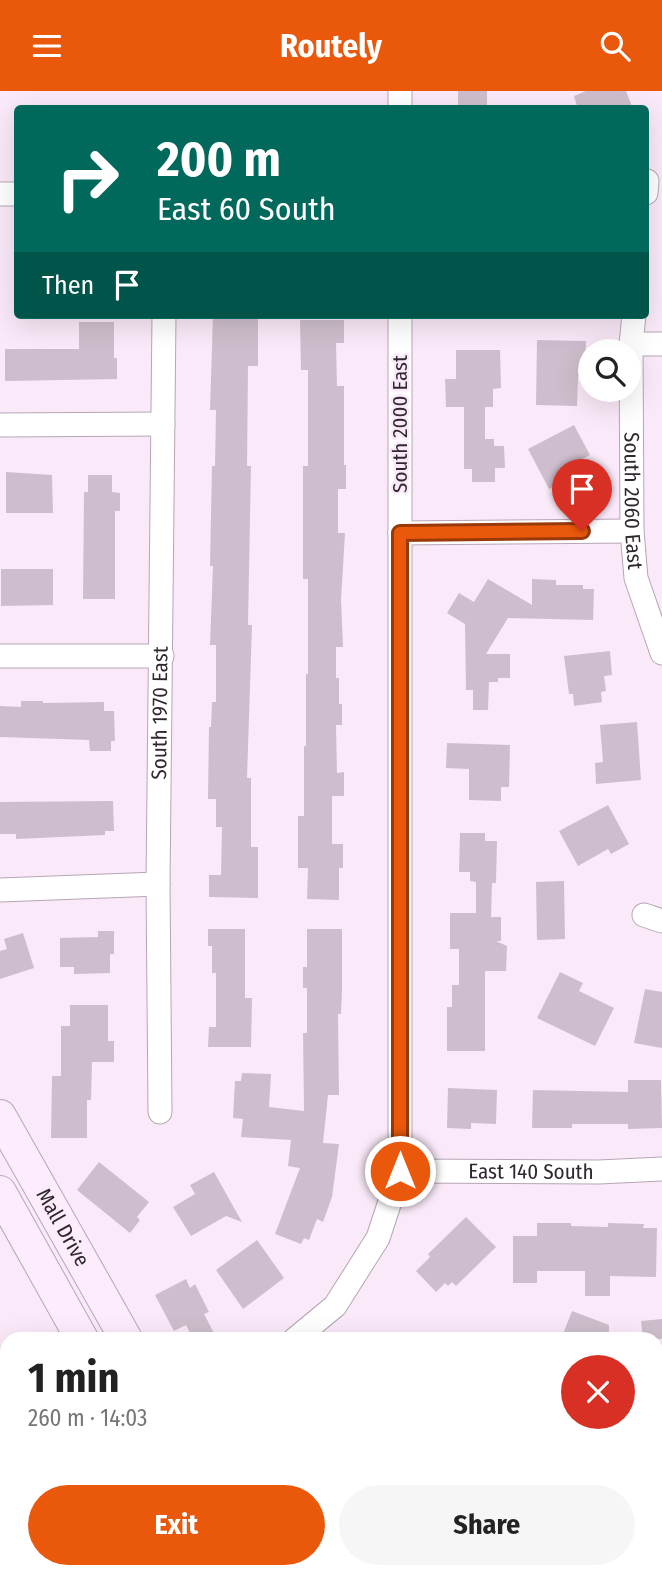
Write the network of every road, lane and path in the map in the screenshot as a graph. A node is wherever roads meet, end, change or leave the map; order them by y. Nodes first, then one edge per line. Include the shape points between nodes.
1 (163, 319) edge
2 (400, 319) edge
3 (634, 319) edge
4 (632, 339) edge
5 (641, 344) edge
6 (662, 344) edge
7 (631, 402) edge
8 (163, 424) junction
9 (0, 425) edge
10 (632, 531) junction
11 (400, 533) junction
12 (662, 653) edge
13 (0, 656) edge
14 (162, 656) junction
15 (158, 884) junction
16 (0, 890) edge
17 (160, 1112) dead end
18 (0, 1116) edge
19 (662, 1169) edge
20 (400, 1171) junction
21 (0, 1192) edge
22 (78, 1332) edge
23 (122, 1332) edge
24 (303, 1332) edge

1 - 8 street, South 1970 East
2 - 11 street, South 2000 East
3 - 4 street, South 2060 East
5 - 6 street
7 - 10 street, South 2060 East
8 - 9 street
8 - 14 street, South 1970 East
10 - 11 street
10 - 12 street, South 2060 East via 636,578
11 - 20 street, South 2000 East
13 - 14 street
14 - 15 street, South 1970 East
15 - 16 street
15 - 17 street, South 1970 East
18 - 23 main road, Mall Drive
19 - 20 street, East 140 South
20 - 24 street, South 2000 East via 378,1238 335,1305
21 - 22 main road, Mall Drive

